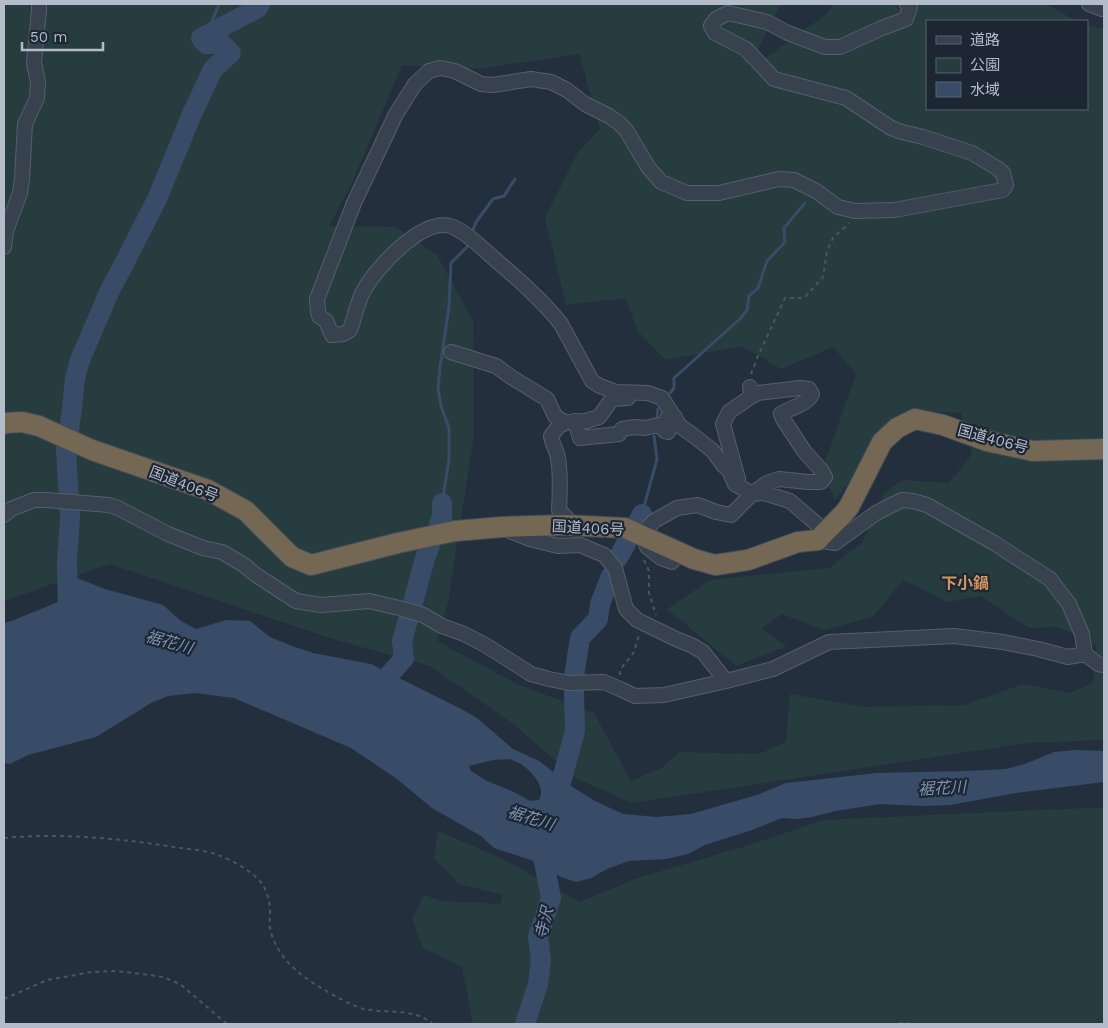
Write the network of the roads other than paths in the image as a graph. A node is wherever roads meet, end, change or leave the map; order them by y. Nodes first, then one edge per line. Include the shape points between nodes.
1 (39, 4) edge
2 (907, 4) edge
3 (1089, 4) edge
4 (1104, 8) edge
5 (4, 246) edge
6 (451, 352) dead end
7 (637, 392) junction
8 (674, 417) junction
9 (4, 421) edge
10 (571, 421) junction
11 (1104, 449) edge
12 (746, 491) junction
13 (4, 515) edge
14 (574, 526) junction
15 (502, 528) junction
16 (642, 534) junction
17 (822, 535) junction
18 (672, 562) dead end
19 (1085, 654) junction
20 (1104, 664) edge
21 (726, 681) junction

1 - 5 street via 34,62 37,98 25,124 20,193
2 - 7 street via 910,6 906,19 840,47 825,46 767,22 737,14 728,13 716,19 711,26 715,33 746,49 774,80 846,98 891,128 972,153 998,168 1006,185 1003,190 894,210 855,211 838,207 794,180 779,179 719,192 687,193 661,182 619,123 551,82 532,79 481,84 455,71 440,68 429,71 415,84 396,114 354,203 318,293 316,305 319,316 326,321 332,335 350,330 363,290 382,264 411,238 434,227 452,227 465,234 514,276 555,316 592,381 616,392
3 - 4 street
6 - 10 street via 496,366 547,399 555,416 564,422
7 - 8 street via 662,398
7 - 10 street via 629,398 612,399 599,417
8 - 10 street via 667,418 668,432 659,425 580,438
8 - 12 street via 680,426 713,451 736,484
9 - 15 highway, 国道406号 via 38,426 92,450 208,490 246,511 292,557 311,565 455,531
10 - 14 street via 560,426 551,436 558,456 559,510
11 - 17 highway, 国道406号 via 1033,450 987,441 915,419 897,428 882,442 849,507
12 - 12 street via 779,480 821,482 825,477 781,414 810,400 812,394 809,389 751,391 729,412 723,424
12 - 16 street via 731,515 698,504 677,508 654,521
12 - 17 street via 790,501
13 - 21 street via 34,500 118,508 168,534 222,552 296,601 321,605 369,600 422,615 488,646 531,674 549,679 569,683 604,682 635,696 664,695
14 - 15 highway, 国道406号
14 - 16 highway, 国道406号 via 625,528
15 - 21 street via 530,539 558,546 580,546 604,555 616,568 626,609 637,620 703,652
16 - 17 highway, 国道406号 via 694,559 715,565 748,560
16 - 18 street via 647,547
17 - 19 street via 835,543 876,513 902,500 928,505 1050,579 1069,604 1082,634
19 - 20 street via 1098,664
19 - 21 street via 1068,657 1003,642 954,636 829,642 773,669

